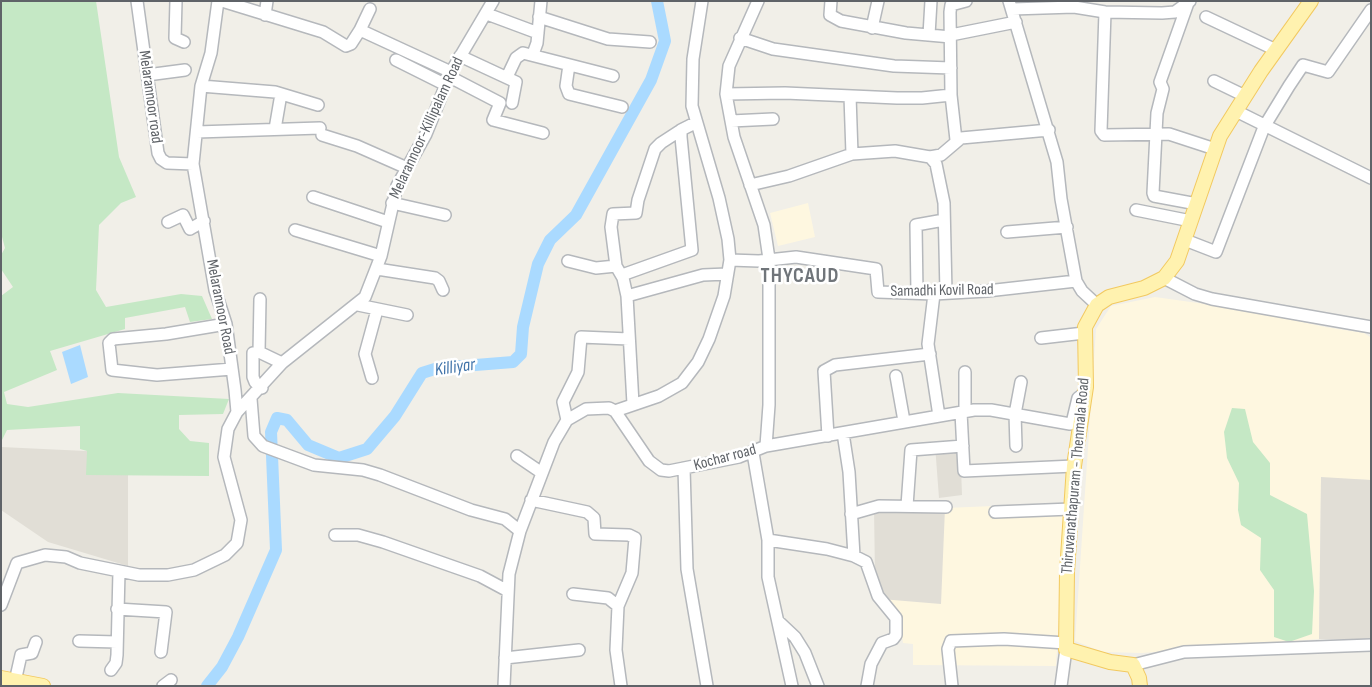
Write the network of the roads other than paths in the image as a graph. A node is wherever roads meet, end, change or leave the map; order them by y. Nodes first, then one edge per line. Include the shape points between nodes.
1 (137, 1) edge
2 (176, 1) edge
3 (218, 1) edge
4 (222, 1) edge
5 (267, 1) edge
6 (493, 1) edge
7 (541, 1) edge
8 (702, 1) edge
9 (758, 1) edge
10 (831, 1) edge
11 (878, 1) edge
12 (931, 1) edge
13 (966, 1) edge
14 (1311, 1) edge
15 (1189, 2) edge
16 (1011, 5) edge
17 (1129, 6) edge
18 (370, 9) dead end
19 (1371, 10) edge
20 (1105, 12) junction
21 (265, 14) junction
22 (487, 14) junction
23 (538, 17) junction
24 (1206, 17) dead end
25 (1016, 22) junction
26 (1360, 22) junction
27 (872, 28) junction
28 (1371, 29) edge
29 (360, 30) junction
30 (538, 32) junction
31 (929, 35) junction
32 (951, 36) junction
33 (740, 38) junction
34 (184, 42) dead end
35 (650, 42) dead end
36 (1276, 50) junction
37 (533, 54) junction
38 (460, 56) junction
39 (396, 60) dead end
40 (569, 65) junction
41 (951, 68) junction
42 (186, 70) dead end
43 (147, 75) junction
44 (613, 76) dead end
45 (507, 77) junction
46 (449, 78) junction
47 (1214, 81) dead end
48 (201, 86) junction
49 (281, 94) junction
50 (726, 94) junction
51 (951, 95) junction
52 (850, 96) junction
53 (1245, 96) junction
54 (512, 103) dead end
55 (318, 105) dead end
56 (622, 107) dead end
57 (1236, 111) junction
58 (773, 119) dead end
59 (731, 121) junction
60 (696, 123) junction
61 (1264, 127) junction
62 (276, 129) junction
63 (682, 130) junction
64 (1049, 130) junction
65 (197, 132) junction
66 (543, 134) dead end
67 (1156, 135) junction
68 (956, 140) junction
69 (1215, 149) junction
70 (852, 154) junction
71 (930, 157) junction
72 (193, 164) junction
73 (407, 168) junction
74 (1371, 178) edge
75 (750, 185) junction
76 (313, 197) dead end
77 (392, 203) junction
78 (1197, 204) junction
79 (1136, 210) dead end
80 (446, 216) dead end
81 (944, 220) junction
82 (204, 221) junction
83 (1191, 221) junction
84 (168, 222) dead end
85 (388, 222) junction
86 (1067, 227) junction
87 (295, 230) dead end
88 (1007, 232) dead end
89 (1184, 240) junction
90 (381, 256) junction
91 (769, 258) junction
92 (730, 260) junction
93 (568, 261) dead end
94 (377, 269) junction
95 (619, 271) junction
96 (727, 274) junction
97 (1164, 278) junction
98 (1076, 281) junction
99 (442, 290) dead end
100 (917, 293) junction
101 (946, 293) junction
102 (934, 294) junction
103 (627, 296) junction
104 (260, 299) dead end
105 (358, 305) junction
106 (1097, 305) junction
107 (377, 310) junction
108 (407, 315) dead end
109 (226, 324) junction
110 (1371, 327) edge
111 (1084, 333) junction
112 (1041, 338) dead end
113 (629, 340) junction
114 (259, 352) junction
115 (930, 354) junction
116 (282, 363) junction
117 (232, 369) junction
118 (965, 372) dead end
119 (896, 376) dead end
120 (372, 378) dead end
121 (1021, 382) dead end
122 (262, 388) junction
123 (1086, 394) junction
124 (251, 399) junction
125 (633, 404) junction
126 (615, 411) junction
127 (237, 412) junction
128 (963, 412) junction
129 (1015, 414) junction
130 (939, 416) junction
131 (566, 420) junction
132 (904, 421) junction
133 (843, 433) junction
134 (828, 436) junction
135 (766, 446) junction
136 (962, 446) junction
137 (1016, 446) dead end
138 (753, 453) junction
139 (518, 456) dead end
140 (1074, 466) junction
141 (684, 468) junction
142 (542, 473) junction
143 (531, 500) junction
144 (907, 506) junction
145 (946, 507) dead end
146 (1071, 509) junction
147 (994, 512) dead end
148 (851, 514) junction
149 (520, 531) junction
150 (335, 535) dead end
151 (768, 540) junction
152 (854, 556) junction
153 (119, 571) junction
154 (508, 591) junction
155 (573, 594) dead end
156 (2, 602) edge
157 (618, 606) junction
158 (117, 609) junction
159 (778, 621) junction
160 (79, 641) dead end
161 (36, 642) dead end
162 (117, 642) junction
163 (1371, 645) edge
164 (1066, 646) junction
165 (579, 650) dead end
166 (161, 652) dead end
167 (505, 658) junction
168 (1133, 665) junction
169 (111, 670) dead end
170 (10, 682) edge
171 (43, 686) edge
172 (504, 686) edge
173 (621, 686) edge
174 (707, 686) edge
175 (792, 686) edge
176 (818, 686) edge
177 (867, 686) edge
178 (952, 686) edge
179 (1061, 686) edge
180 (1140, 686) edge

1 - 43 street, Melarannoor road
2 - 34 street via 175,38
3 - 48 street, Melarannoor Road via 211,53
4 - 21 street
5 - 21 street
6 - 22 street, Melarannoor-Killipalam Road
7 - 23 street
8 - 60 street via 693,59 692,106
9 - 33 street, Kochar road
10 - 27 street via 833,18
11 - 27 street
12 - 31 street
13 - 32 street via 951,5
14 - 36 main road
15 - 17 street via 1175,12 1162,13
15 - 67 street via 1160,82 1164,89 1157,113
16 - 20 street via 1074,7
16 - 25 street
17 - 20 street
18 - 29 street
19 - 26 street
20 - 67 street via 1101,131 1104,135
21 - 29 street via 323,32 346,46
22 - 30 street
22 - 38 street, Melarannoor-Killipalam Road
23 - 30 street
23 - 35 street via 608,39
24 - 36 street
25 - 32 street
25 - 64 street
26 - 28 street
26 - 61 street via 1328,72 1302,65
27 - 31 street
29 - 46 street
30 - 37 street
31 - 32 street
32 - 41 street
33 - 41 street via 773,49 894,66
33 - 50 street, Kochar road via 729,66
36 - 53 main road
37 - 40 street
37 - 45 street via 520,55
38 - 45 street
38 - 46 street, Melarannoor-Killipalam Road
39 - 46 street
40 - 44 street
40 - 56 street via 566,86 569,94
41 - 51 street
42 - 43 street
43 - 72 street, Melarannoor road via 154,139 161,159 167,163
45 - 54 street via 516,84
46 - 66 street via 500,103 493,120
46 - 73 street, Melarannoor-Killipalam Road via 426,134
47 - 53 street
48 - 49 street
48 - 65 street, Melarannoor Road
49 - 55 street
49 - 62 street
50 - 52 street
50 - 59 street, Kochar road
51 - 52 street via 922,98
51 - 68 street
52 - 70 street
53 - 57 main road
57 - 61 street
57 - 69 main road
58 - 59 street
59 - 75 street, Kochar road
60 - 63 street
60 - 92 street via 719,198
61 - 74 street
61 - 89 street via 1216,252
62 - 65 street
62 - 73 street via 321,131
63 - 95 street via 655,150 636,213 613,214 611,226
63 - 95 street via 692,250
64 - 68 street
64 - 86 street
65 - 72 street, Melarannoor Road
67 - 69 street via 1169,134
67 - 78 street via 1154,196
68 - 71 street via 941,155
69 - 78 main road
70 - 71 street via 895,151
70 - 75 street via 789,176
71 - 81 street via 938,171
72 - 82 street, Melarannoor Road
73 - 77 street, Melarannoor-Killipalam Road
75 - 91 street, Kochar road via 764,225
76 - 85 street
77 - 80 street
77 - 85 street, Melarannoor-Killipalam Road
78 - 83 main road
79 - 83 street
81 - 100 street via 916,225
81 - 101 street
82 - 84 street via 190,229 183,215
82 - 109 street, Melarannoor Road via 215,290
83 - 89 main road
85 - 90 street, Melarannoor-Killipalam Road
86 - 88 street
86 - 98 street
87 - 90 street
89 - 97 main road via 1177,261
90 - 94 street, Melarannoor-Killipalam Road
91 - 92 street
91 - 100 street, Samadhi Kovil Road via 796,257 876,269 878,292
91 - 135 street, Kochar road
92 - 96 street
93 - 95 street
94 - 99 street via 435,278
94 - 105 street, Melarannoor-Killipalam Road
95 - 103 street
96 - 103 street via 703,275
96 - 125 street via 724,296 698,362 682,383 659,396
97 - 106 main road via 1144,288 1109,297
97 - 110 street via 1203,297
98 - 101 street, Samadhi Kovil Road
98 - 106 street via 1082,292
100 - 102 street, Samadhi Kovil Road
101 - 102 street, Samadhi Kovil Road
102 - 115 street via 928,335
103 - 113 street
104 - 114 street
105 - 107 street
105 - 116 street, Melarannoor-Killipalam Road
106 - 111 main road, Thiruvanathapuram - Thenmala Road
107 - 108 street
107 - 120 street via 365,354
109 - 117 street, Melarannoor Road
109 - 117 street via 113,339 110,343 112,370 157,375
111 - 112 street
111 - 123 main road, Thiruvanathapuram - Thenmala Road
113 - 125 street
113 - 131 street via 581,337 578,372 563,402
114 - 116 street
114 - 122 street via 253,353 253,377
115 - 130 street
115 - 134 street via 835,365 824,371
116 - 122 street, Melarannoor-Killipalam Road
117 - 127 street, Melarannoor Road
118 - 128 street
119 - 132 street
121 - 129 street
122 - 124 street, Melarannoor-Killipalam Road
123 - 129 street via 1079,397 1071,424
123 - 140 main road, Thiruvanathapuram - Thenmala Road
124 - 127 street, Melarannoor-Killipalam Road
124 - 149 street via 254,436 263,446 314,465 380,475 505,520
125 - 126 street
126 - 131 street via 609,408 586,409
126 - 141 street, Kochar road via 655,467 669,471
127 - 153 street via 228,429 224,457 241,520 241,532 232,550 194,570 168,575
128 - 129 street via 991,410
128 - 130 street
128 - 136 street
129 - 137 street
130 - 132 street
131 - 142 street
132 - 133 street
133 - 134 street
133 - 148 street
134 - 135 street
135 - 138 street, Kochar road
136 - 140 street via 964,471
136 - 144 street via 911,450
138 - 141 street, Kochar road
138 - 151 street
139 - 142 street
140 - 146 main road, Thiruvanathapuram - Thenmala Road
141 - 174 street via 688,570
142 - 143 street
143 - 149 street
143 - 157 street via 587,512 594,518 595,534 635,538 632,574
144 - 145 street
144 - 148 street via 879,506
146 - 147 street
146 - 164 main road, Thiruvanathapuram - Thenmala Road
148 - 152 street
149 - 154 street
150 - 154 street via 358,535 382,542 480,576
151 - 152 street
151 - 159 street via 768,577
152 - 177 street via 866,562 878,596 896,618 896,635 882,643 871,664
153 - 156 street via 45,555 17,563
153 - 158 street
154 - 167 street
155 - 157 street via 608,598
157 - 173 street via 616,650
158 - 162 street
158 - 166 street via 166,612
159 - 175 street
159 - 176 street via 795,637 805,653
160 - 162 street
161 - 170 street via 32,653 21,655
162 - 169 street via 116,663
163 - 168 street via 1184,652
164 - 168 main road via 1110,662
164 - 178 street via 1004,639 951,641 948,650
164 - 179 street
165 - 167 street
167 - 172 street
168 - 180 main road
170 - 171 main road

